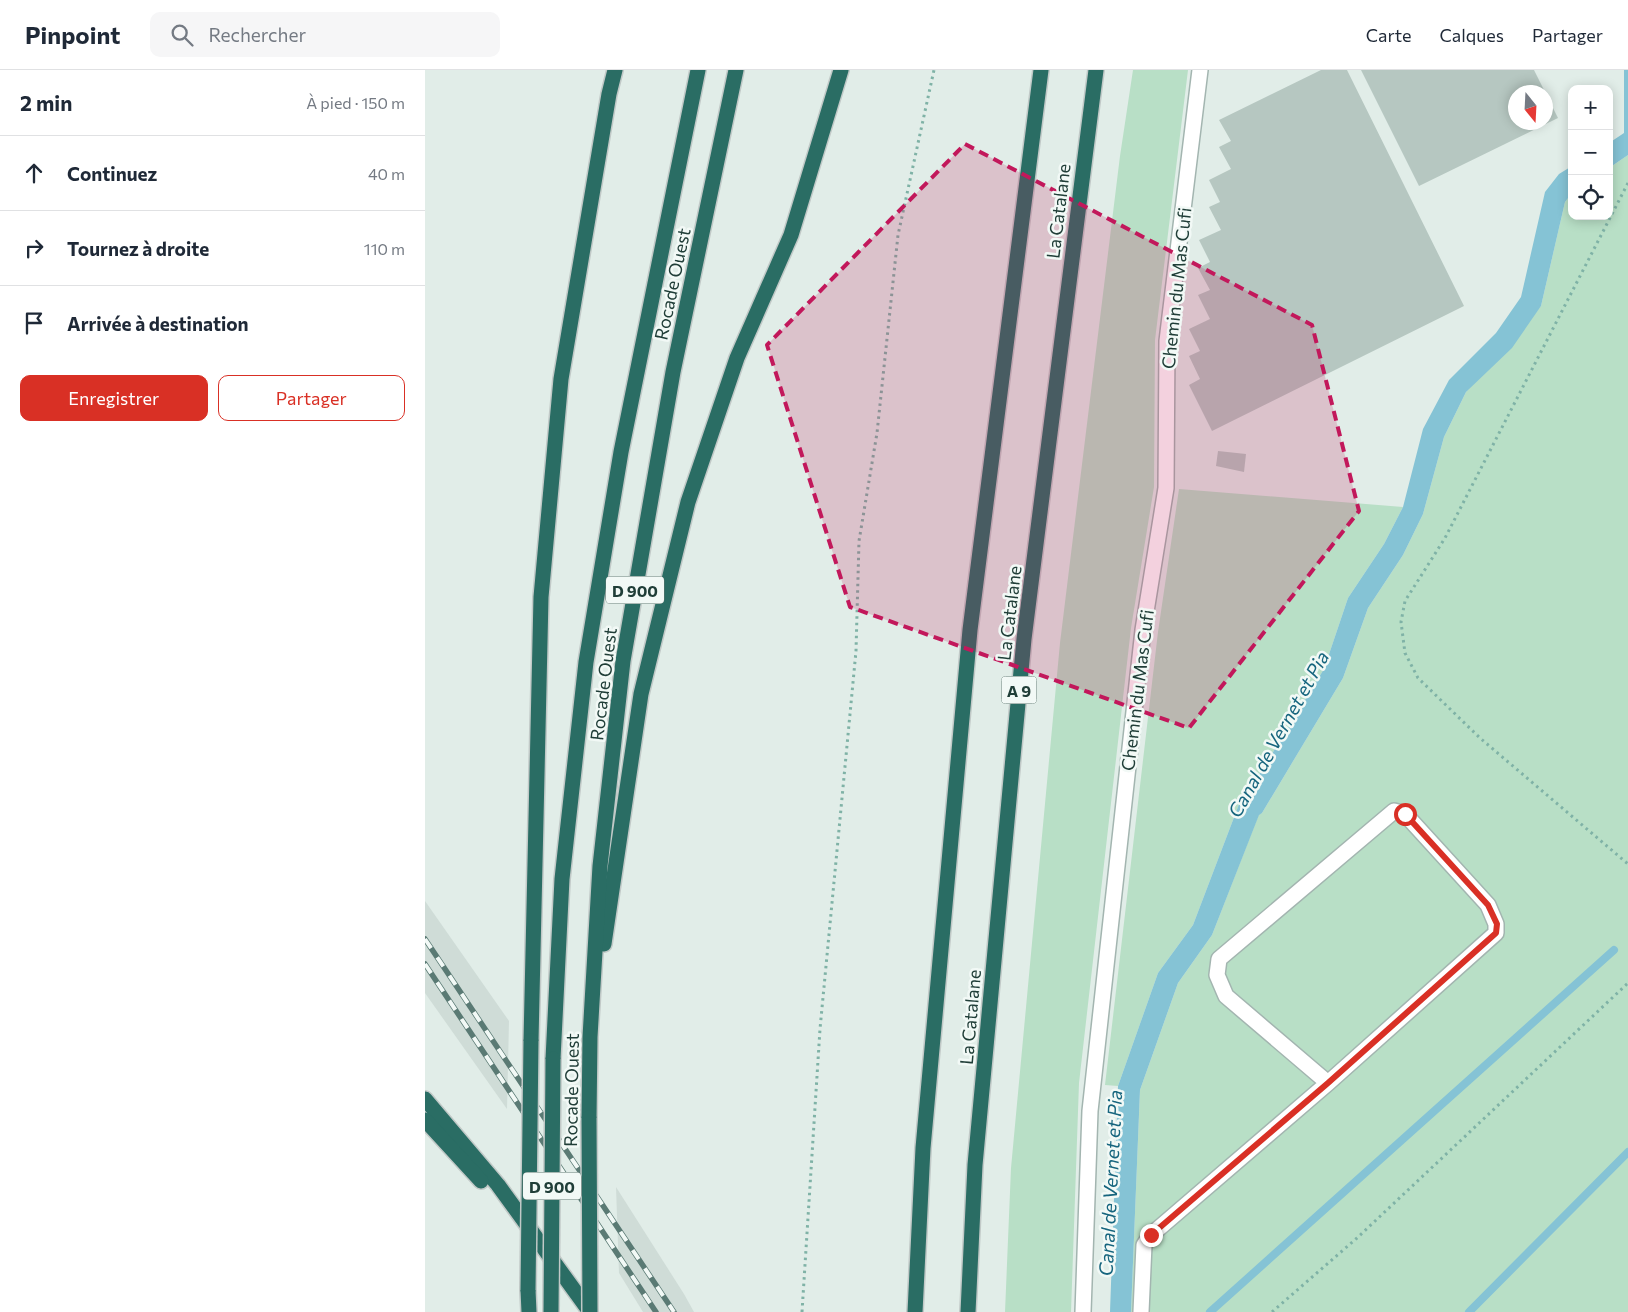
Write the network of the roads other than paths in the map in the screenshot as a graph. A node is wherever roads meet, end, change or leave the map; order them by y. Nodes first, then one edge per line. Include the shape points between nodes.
1 (615, 70) edge
2 (698, 70) edge
3 (735, 70) edge
4 (841, 70) edge
5 (1041, 70) edge
6 (1096, 70) edge
7 (1200, 70) edge
8 (590, 1037) junction
9 (1328, 1083) junction
10 (425, 1099) edge
11 (425, 1120) edge
12 (573, 1289) junction
13 (529, 1312) edge
14 (551, 1312) edge
15 (590, 1312) edge
16 (915, 1312) edge
17 (968, 1312) edge
18 (1083, 1312) edge
19 (1141, 1312) edge

1 - 13 highway, D 900, bridge via 561,378 541,597 531,1041
2 - 14 highway, Rocade Ouest / D 900, bridge via 621,452 587,662 562,879 553,1059
3 - 8 highway, Rocade Ouest / D 900 via 673,372 623,661 600,866
4 - 8 highway, D 900 via 791,235 737,358 688,502 641,694
5 - 16 highway, La Catalane via 970,630 923,1148
6 - 17 highway, La Catalane / A 9 via 1024,639 975,1165
7 - 18 street, Chemin du Mas Cufi via 1167,341 1166,488 1143,630 1090,1111
8 - 15 highway, Rocade Ouest / D 900, bridge
9 - 9 street via 1496,933 1497,924 1488,905 1405,814 1394,811 1219,959 1217,975 1226,996
9 - 19 street via 1151,1235 1144,1245
10 - 12 highway via 497,1185
11 - 12 highway via 501,1202
12 - 15 highway

